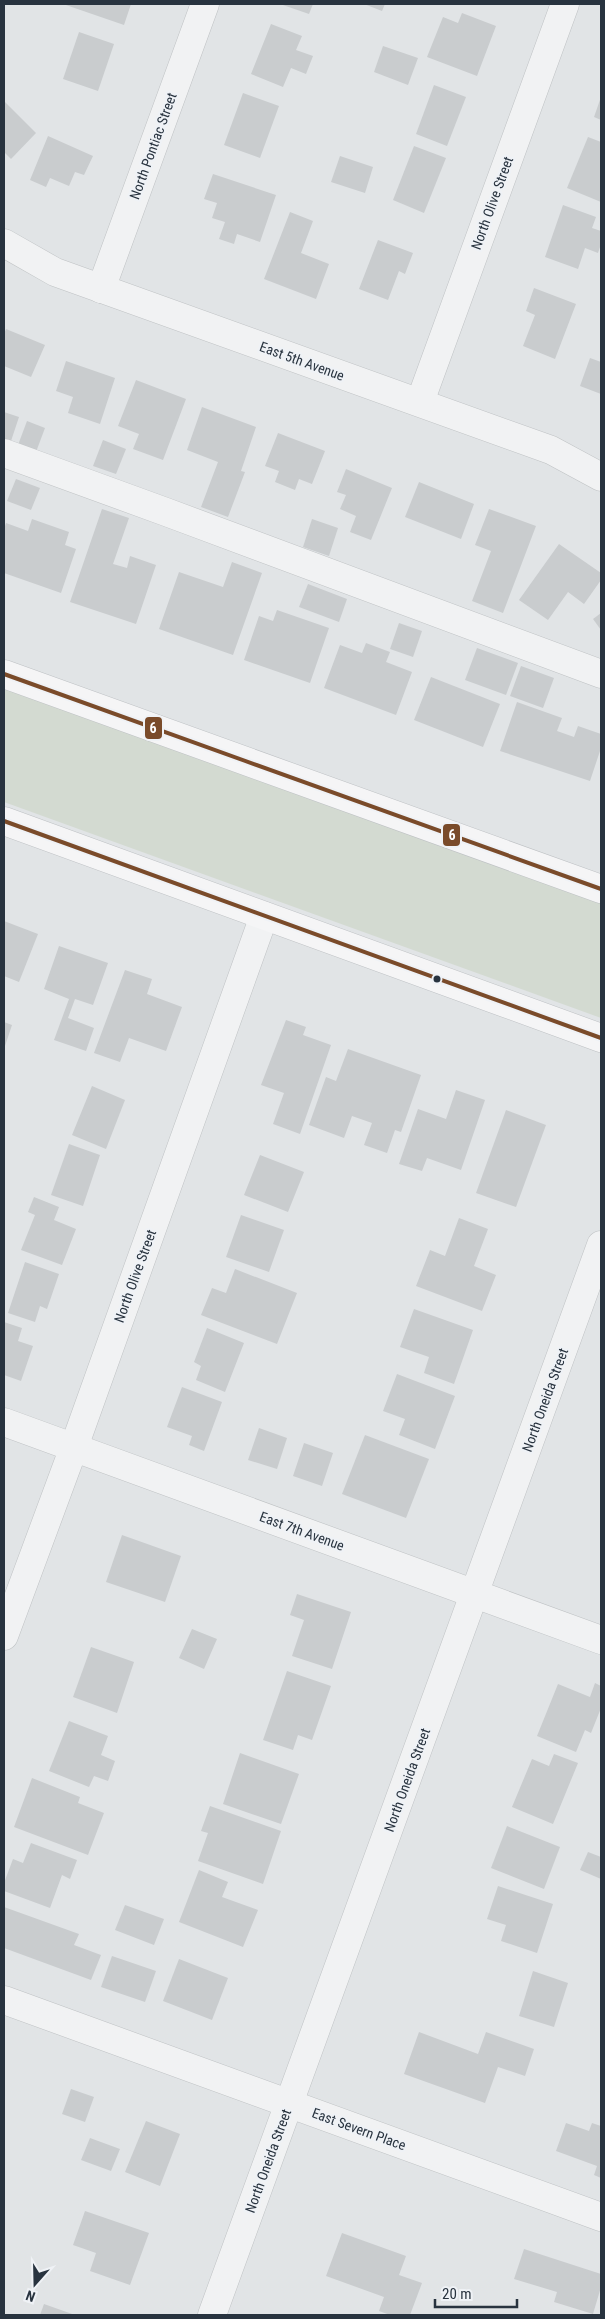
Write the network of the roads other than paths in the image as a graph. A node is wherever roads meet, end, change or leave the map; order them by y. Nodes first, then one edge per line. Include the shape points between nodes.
1 (205, 4) edge
2 (565, 4) edge
3 (4, 243) edge
4 (101, 289) junction
5 (420, 402) junction
6 (4, 453) edge
7 (601, 477) edge
8 (4, 674) edge
9 (601, 674) edge
10 (4, 821) edge
11 (601, 889) edge
12 (264, 916) junction
13 (601, 1038) edge
14 (601, 1245) edge
15 (4, 1422) edge
16 (74, 1447) junction
17 (475, 1594) junction
18 (4, 1636) edge
19 (601, 1640) edge
20 (4, 2000) edge
21 (289, 2104) junction
22 (601, 2217) edge
23 (212, 2315) edge

1 - 4 street, North Pontiac Street
2 - 5 street, North Olive Street
3 - 4 street, East 5th Avenue via 55,272
4 - 5 street, East 5th Avenue
5 - 7 street, East 5th Avenue via 551,450
6 - 9 street
8 - 11 main road
10 - 12 main road
12 - 13 main road
12 - 16 street, North Olive Street
14 - 17 street, North Oneida Street
15 - 16 street, East 7th Avenue
16 - 17 street, East 7th Avenue
16 - 18 street, North Olive Street
17 - 19 street, East 7th Avenue
17 - 21 street, North Oneida Street
20 - 21 street, East Severn Place
21 - 22 street, East Severn Place
21 - 23 street, North Oneida Street

